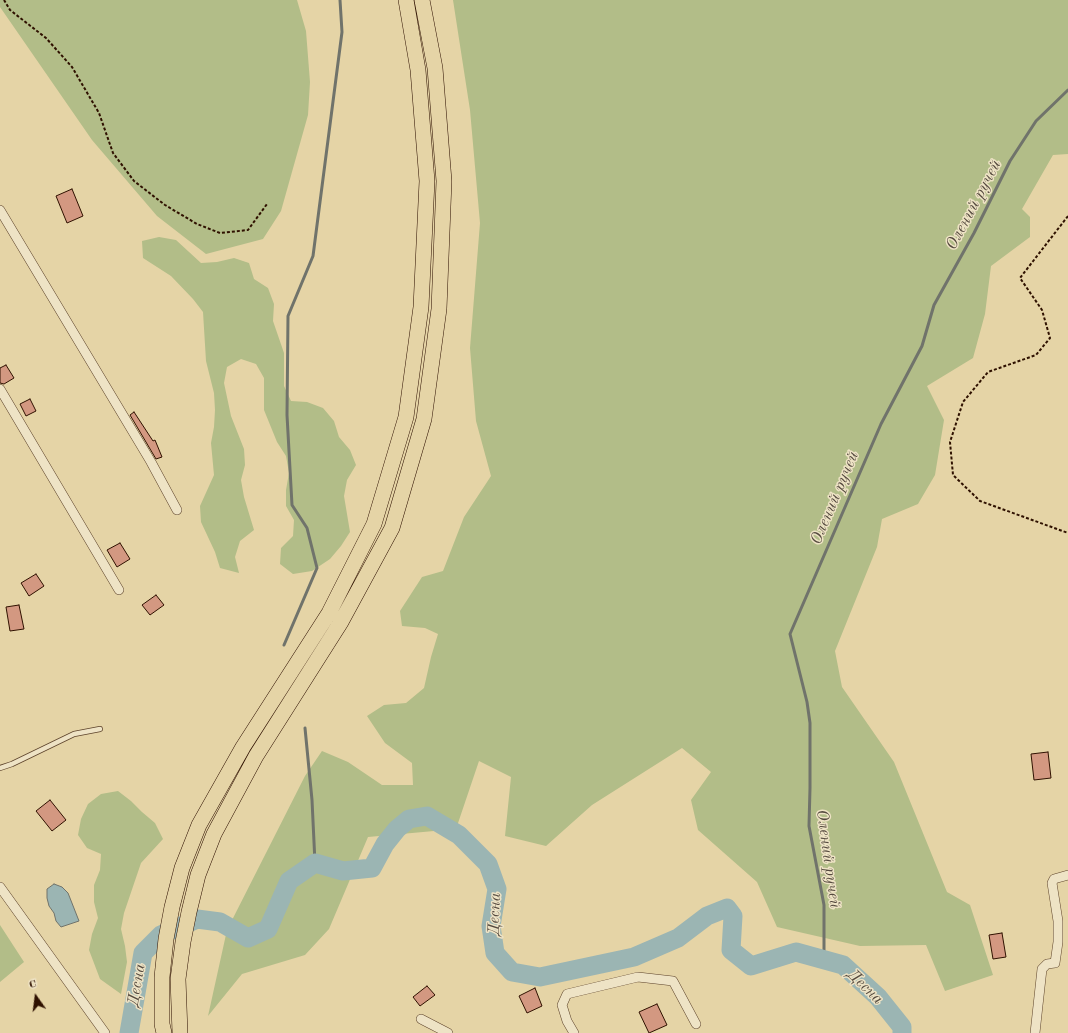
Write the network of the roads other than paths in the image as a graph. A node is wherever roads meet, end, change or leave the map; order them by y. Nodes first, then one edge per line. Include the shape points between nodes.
1 (406, 0) edge
2 (422, 0) edge
3 (0, 210) edge
4 (0, 389) edge
5 (178, 510) dead end
6 (119, 590) dead end
7 (100, 729) dead end
8 (0, 768) edge
9 (1068, 874) edge
10 (0, 887) edge
11 (421, 1018) dead end
12 (696, 1024) dead end
13 (105, 1033) edge
14 (164, 1033) edge
15 (180, 1033) edge
16 (448, 1033) edge
17 (574, 1033) edge
18 (1034, 1033) edge

1 - 14 highway via 418,70 427,180 421,307 406,417 371,531 329,613 243,747 199,825 182,868 166,939 162,977
2 - 15 highway via 435,68 444,181 439,309 424,419 392,528 341,622 256,756 214,834 198,875 183,942 178,979
3 - 5 street
4 - 6 street
7 - 8 lane via 74,734
9 - 18 street via 1054,879 1052,883 1058,920 1058,942 1055,963 1047,964 1042,969
10 - 13 street
11 - 16 street
12 - 17 street via 673,981 638,977 567,994 562,1005

